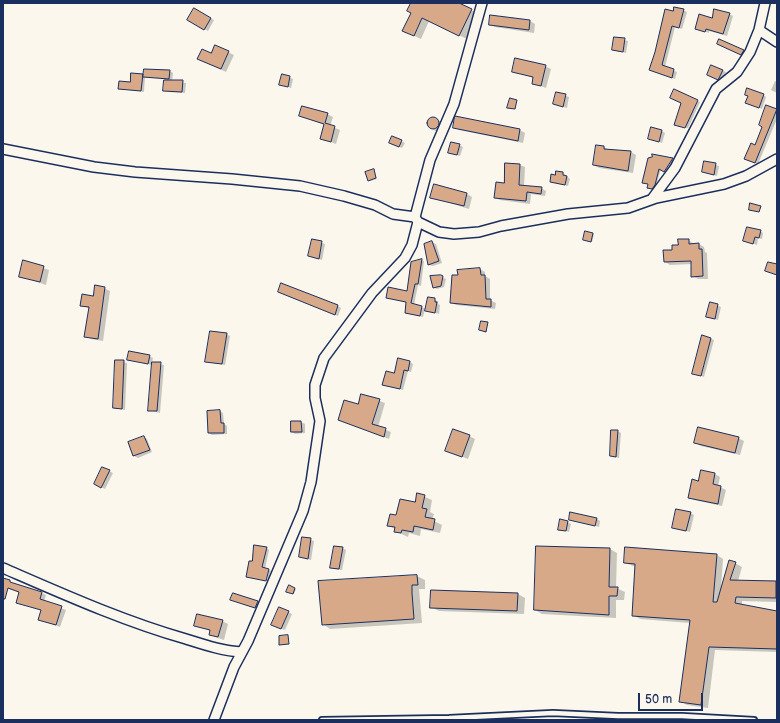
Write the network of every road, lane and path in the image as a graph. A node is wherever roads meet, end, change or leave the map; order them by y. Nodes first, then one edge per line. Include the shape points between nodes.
1 (482, 3) edge
2 (766, 3) edge
3 (759, 30) junction
4 (777, 42) edge
5 (3, 149) edge
6 (777, 159) edge
7 (652, 199) junction
8 (417, 220) junction
9 (3, 568) edge
10 (242, 652) junction
11 (606, 718) edge
12 (214, 720) edge
13 (322, 720) edge
14 (754, 720) edge

1 - 8 street via 454,104 430,160
2 - 3 street
3 - 4 street
3 - 7 street via 750,52 737,72 716,89 675,168
5 - 8 street via 94,167 300,186 375,205 392,214
6 - 7 street via 746,176 724,184
7 - 8 street via 628,208 568,214 479,232 439,232
8 - 10 street via 412,245 405,258 356,312 321,364 315,385 320,421 303,511
9 - 10 street via 162,632 227,651
10 - 12 street
11 - 13 lane via 553,713
11 - 14 lane via 682,716

